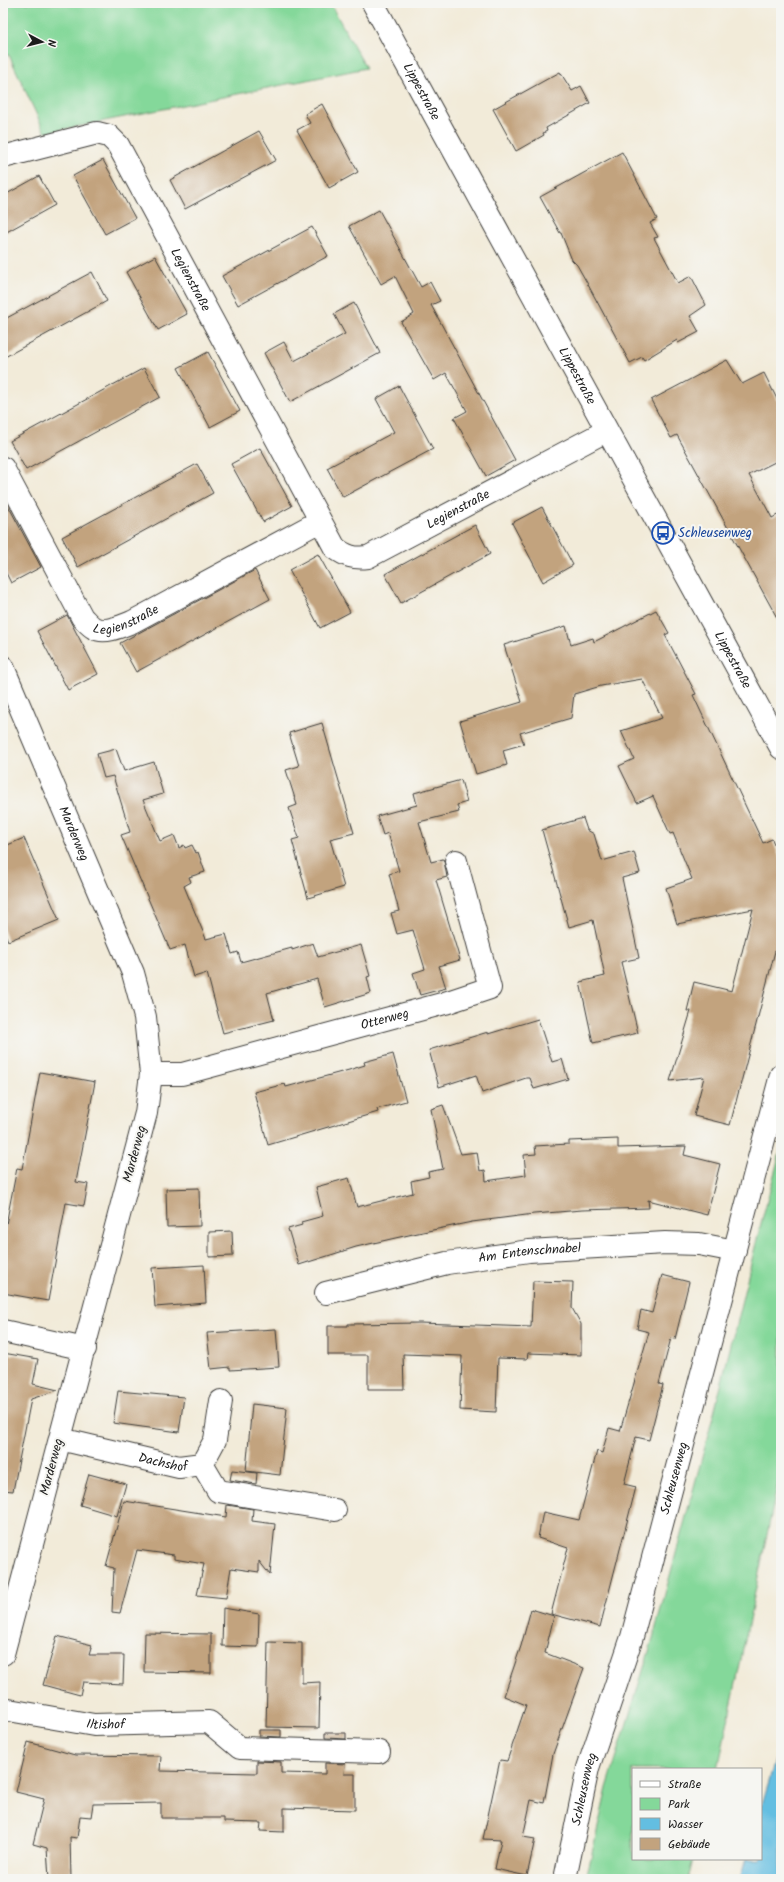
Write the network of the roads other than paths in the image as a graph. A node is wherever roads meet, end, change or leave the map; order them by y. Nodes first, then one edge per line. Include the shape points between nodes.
1 (373, 3) edge
2 (3, 157) edge
3 (606, 431) junction
4 (3, 468) edge
5 (320, 521) junction
6 (3, 668) edge
7 (781, 748) edge
8 (456, 861) dead end
9 (151, 1074) junction
10 (781, 1075) edge
11 (735, 1251) junction
12 (326, 1293) dead end
13 (3, 1331) edge
14 (85, 1349) junction
15 (221, 1401) dead end
16 (60, 1439) junction
17 (202, 1464) junction
18 (335, 1510) dead end
19 (3, 1654) edge
20 (3, 1709) edge
21 (380, 1752) dead end
22 (565, 1879) edge

1 - 3 street, Lippestraße
2 - 5 street, Legienstraße via 97,134 109,136 118,145
3 - 5 street, Legienstraße via 368,557 351,558 335,548
3 - 7 street, Lippestraße
4 - 5 street, Legienstraße via 82,617 95,629 106,630 132,622
6 - 9 street, Marderweg via 133,973 145,1017
8 - 9 street, Otterweg via 490,988 445,1003 182,1074
9 - 14 street, Marderweg via 146,1113
10 - 11 street, Schleusenweg
11 - 12 street, Am Entenschnabel via 699,1244 665,1243 529,1251 447,1263
11 - 22 street, Schleusenweg via 632,1637 588,1768
13 - 14 street
14 - 16 street, Marderweg
15 - 17 street, Dachshof via 215,1440
16 - 17 street, Dachshof via 179,1467
16 - 19 street, Marderweg
17 - 18 street via 218,1491
20 - 21 street, Iltishof via 94,1725 209,1722 240,1748

